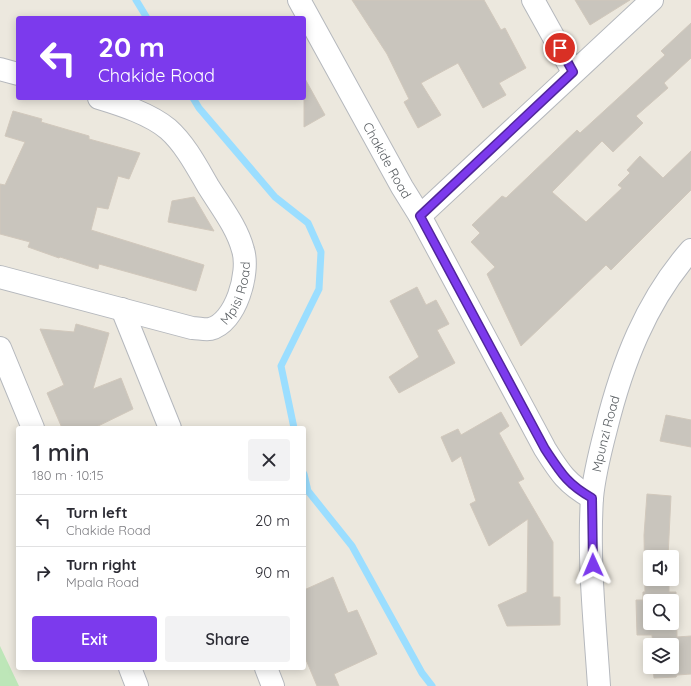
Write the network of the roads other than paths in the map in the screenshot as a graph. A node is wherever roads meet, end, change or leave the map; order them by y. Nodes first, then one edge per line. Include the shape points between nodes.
1 (299, 0) edge
2 (533, 0) edge
3 (652, 0) edge
4 (0, 69) edge
5 (573, 72) junction
6 (16, 73) edge
7 (104, 100) edge
8 (420, 216) junction
9 (691, 250) edge
10 (0, 277) edge
11 (122, 309) junction
12 (0, 348) edge
13 (32, 426) edge
14 (169, 426) edge
15 (592, 498) junction
16 (131, 670) edge
17 (267, 670) edge
18 (137, 686) edge
19 (273, 686) edge
20 (599, 686) edge

1 - 8 street, Chakide Road
2 - 5 street
3 - 5 street
4 - 6 street
5 - 8 street
7 - 11 street, Mpisi Road via 145,115 168,129 187,152 234,228 244,252 244,278 238,300 228,317 211,329 192,328
8 - 15 street, Chakide Road via 545,449 567,480
9 - 15 street, Mpunzi Road via 678,264 650,307 626,359 598,461
10 - 11 street, Mpisi Road
11 - 14 street
12 - 13 street
15 - 20 street, Mpunzi Road via 593,590
16 - 18 street
17 - 19 street

